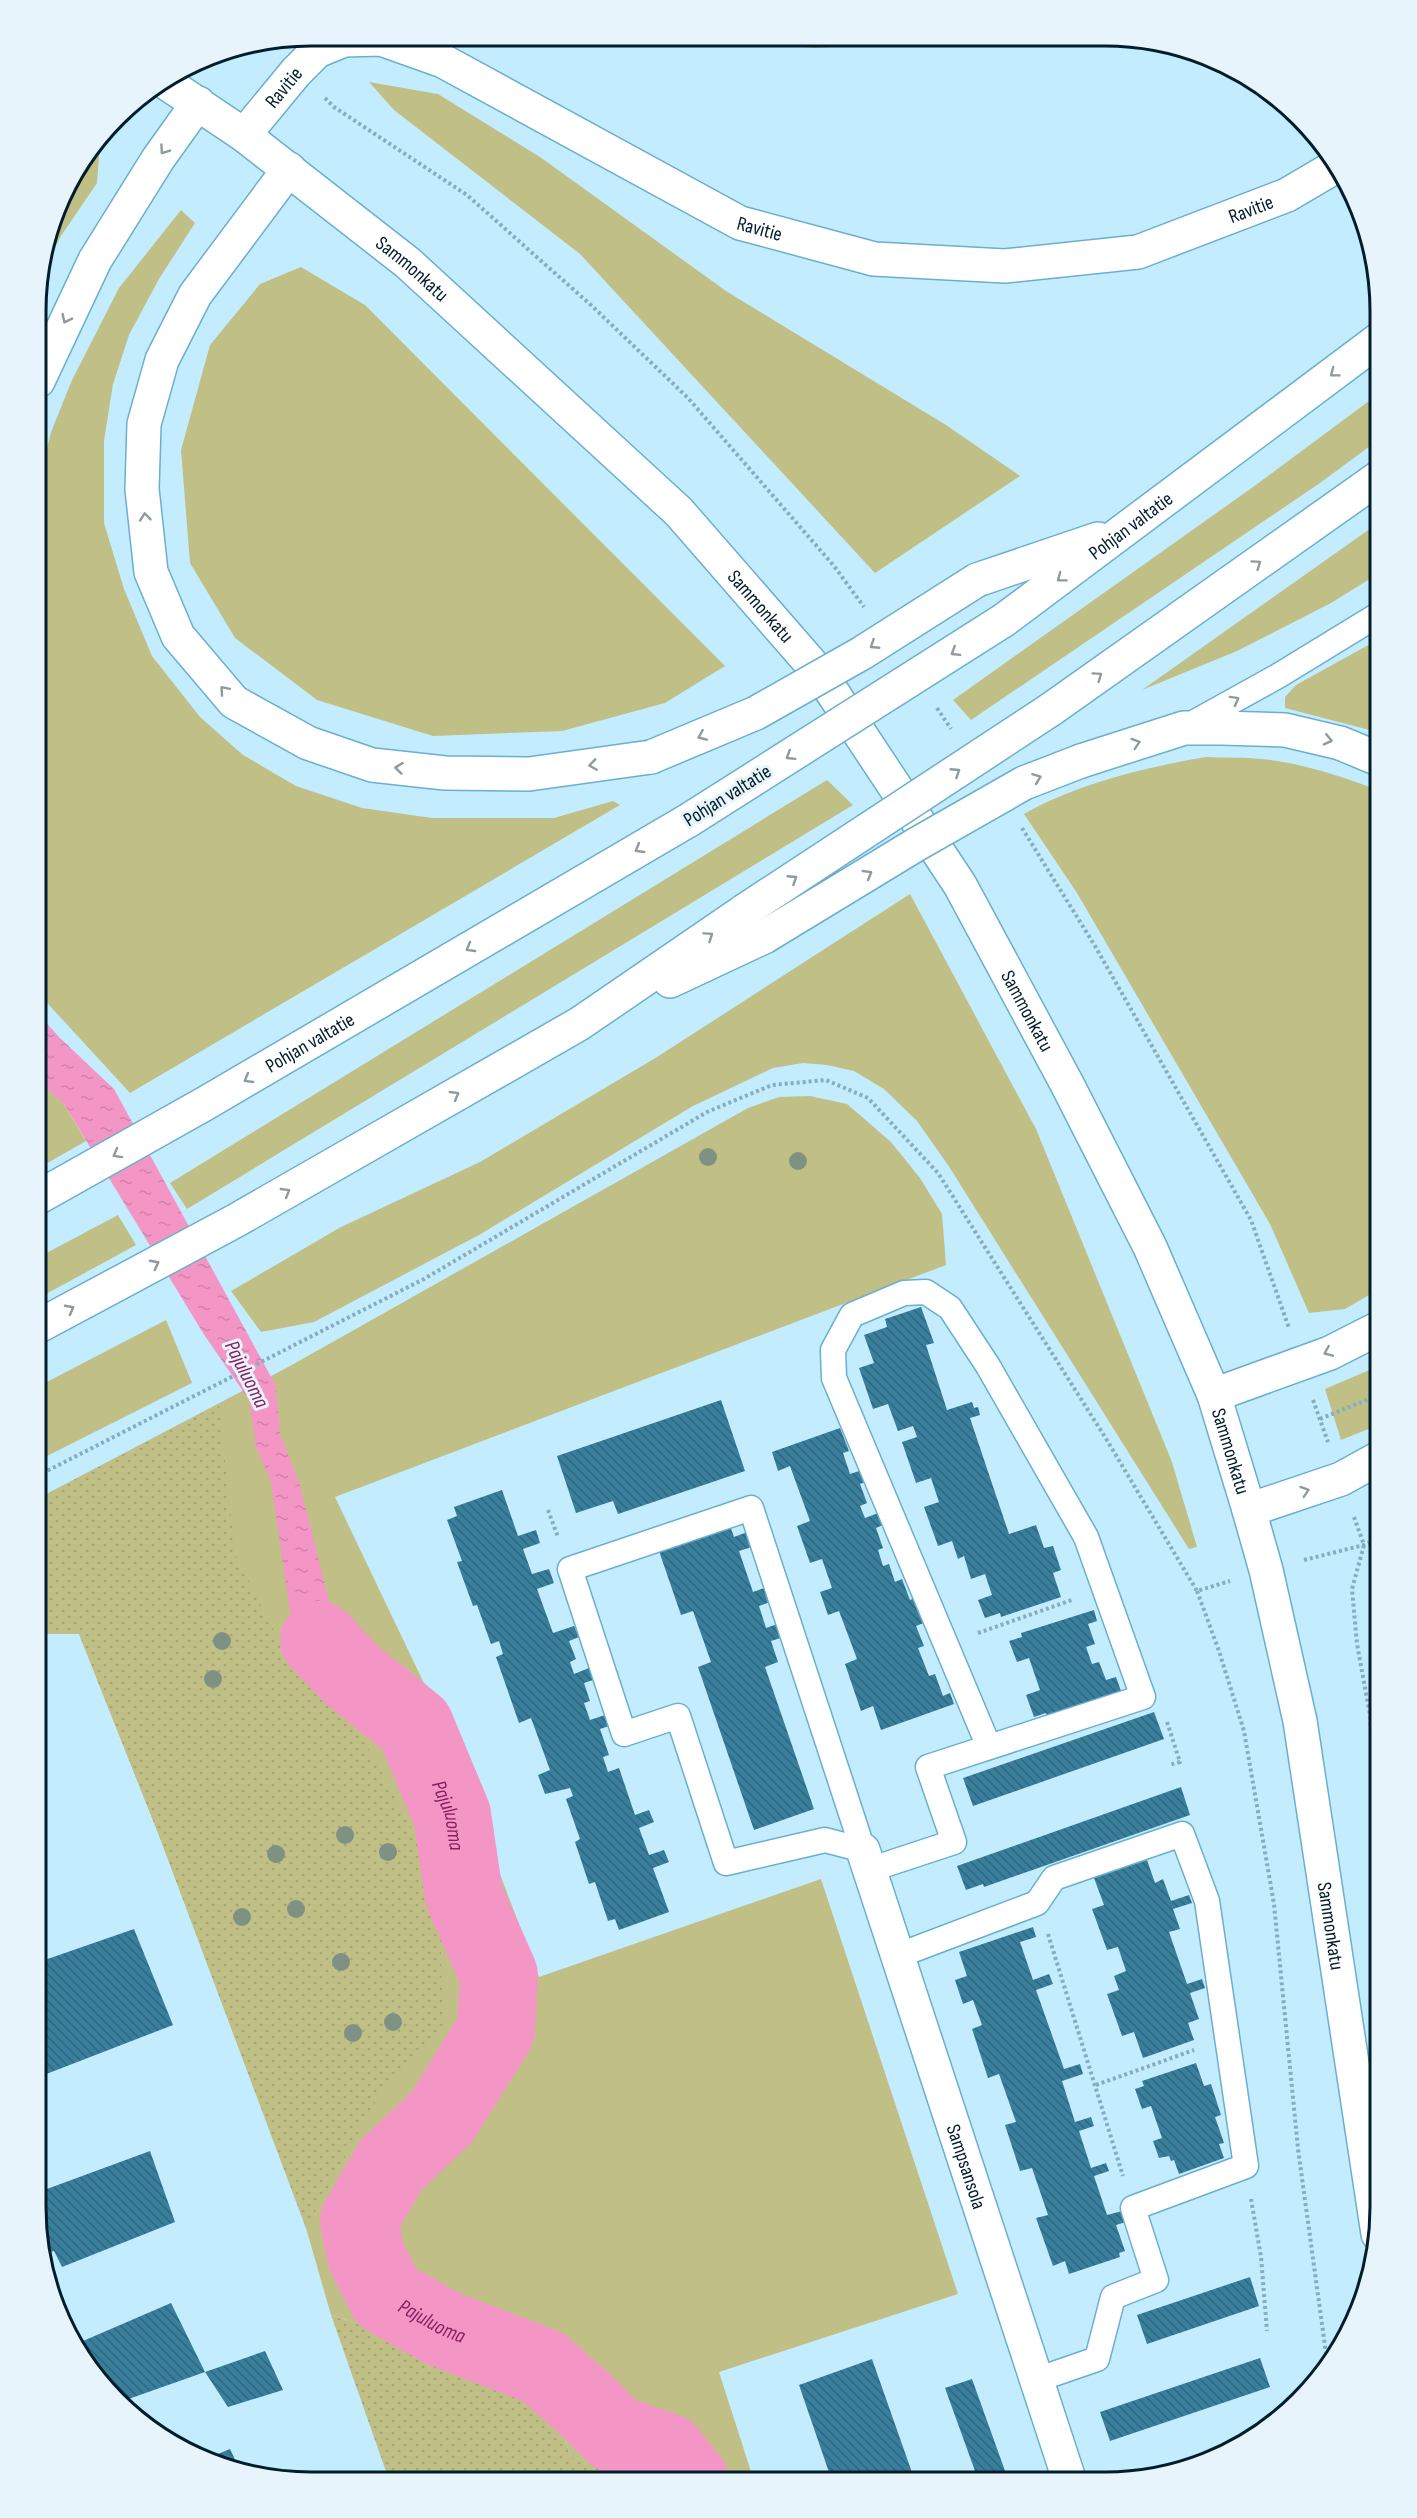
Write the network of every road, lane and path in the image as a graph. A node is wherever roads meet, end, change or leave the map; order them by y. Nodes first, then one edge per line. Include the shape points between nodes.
1 (327, 46) edge
2 (401, 46) edge
3 (172, 86) edge
4 (198, 102) junction
5 (244, 135) junction
6 (289, 170) junction
7 (1330, 170) edge
8 (1370, 346) edge
9 (46, 364) edge
10 (1370, 484) edge
11 (1125, 530) junction
12 (1370, 620) edge
13 (1184, 728) junction
14 (1370, 755) edge
15 (579, 1024) junction
16 (46, 1193) edge
17 (46, 1322) edge
18 (1370, 1333) edge
19 (291, 1347) dead end
20 (1214, 1395) junction
21 (1370, 1399) edge
22 (1320, 1419) dead end
23 (1370, 1463) edge
24 (46, 1471) edge
25 (1250, 1510) junction
26 (1103, 1589) junction
27 (1197, 1591) dead end
28 (946, 1644) junction
29 (1143, 1697) junction
30 (989, 1747) junction
31 (1169, 1765) dead end
32 (866, 1860) junction
33 (1038, 1903) junction
34 (897, 1956) junction
35 (1227, 2038) junction
36 (1096, 2085) junction
37 (1246, 2166) junction
38 (1370, 2181) edge
39 (1133, 2208) junction
40 (1267, 2331) dead end
41 (1326, 2354) edge
42 (1036, 2379) junction
43 (1067, 2472) edge

1 - 5 main road, Ravitie via 296,72
2 - 7 main road, Ravitie via 443,61 740,223 874,260 1005,266 1138,252 1287,195
3 - 4 main road, Sammonkatu
4 - 5 main road, Sammonkatu
4 -> 9 main road via 95,260
5 - 6 main road, Sammonkatu
11 -> 6 main road, bridge via 977,580 862,653 756,713 651,757 529,774 445,773 372,765 308,743 234,702 178,636 151,572 141,489 144,424 162,360 195,295
6 - 20 main road, Sammonkatu via 408,263 680,512 821,675 960,885 1150,1248
8 -> 11 main road, Pohjan valtatie
15 -> 10 main road, bridge via 1050,710
11 -> 16 main road, Pohjan valtatie, bridge via 1004,620 689,820
13 -> 12 lane
13 -> 14 main road via 1285,730 1340,743
15 -> 13 main road, bridge via 764,937 1024,783
17 -> 15 main road via 235,1221
18 -> 20 main road via 1330,1353
19 - 24 path
20 - 25 main road, Sammonkatu
21 - 22 path
25 -> 23 main road via 1341,1479
25 - 38 main road, Sammonkatu via 1300,1721
26 - 28 path
26 - 28 lane via 1086,1537 988,1366 950,1308 926,1292 904,1293 852,1315 833,1350 834,1378
26 - 29 lane
27 - 41 path via 1244,1731 1274,1904 1298,2149
28 - 30 lane
29 - 30 lane
29 - 31 path via 1160,1701 1180,1762
30 - 32 lane via 928,1767 954,1842
32 - 32 lane via 751,1508 570,1569 624,1734 678,1716 726,1863 825,1840
32 - 34 main road, Sampsansola
33 - 34 lane
33 - 35 lane via 1054,1878 1182,1834 1207,1901
33 - 36 path
34 - 42 main road, Sampsansola
35 - 36 path
35 - 37 lane
36 - 39 path
37 - 39 lane
37 - 40 path via 1261,2257
39 - 42 lane via 1156,2280 1113,2297 1097,2359
42 - 43 main road, Sampsansola

